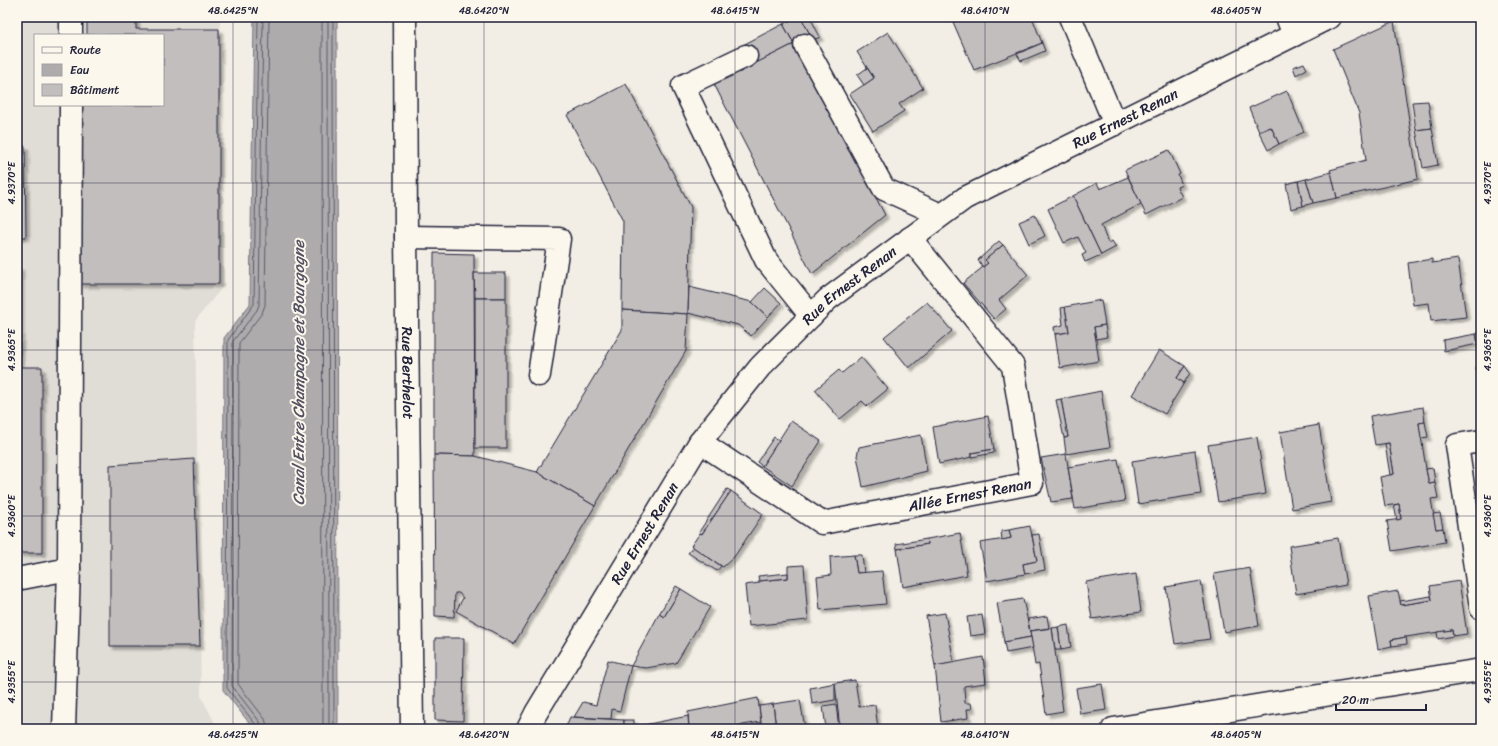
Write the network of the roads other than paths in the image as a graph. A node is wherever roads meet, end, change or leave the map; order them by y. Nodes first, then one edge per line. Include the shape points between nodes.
1 (71, 17) edge
2 (405, 17) edge
3 (1070, 17) edge
4 (1330, 17) edge
5 (1291, 26) edge
6 (71, 34) edge
7 (805, 45) dead end
8 (746, 56) dead end
9 (71, 106) edge
10 (1115, 124) junction
11 (941, 215) junction
12 (406, 237) junction
13 (910, 238) junction
14 (811, 316) junction
15 (539, 375) dead end
16 (1481, 441) edge
17 (700, 442) junction
18 (69, 569) junction
19 (17, 579) edge
20 (1481, 608) edge
21 (1481, 670) edge
22 (64, 729) edge
23 (412, 729) edge
24 (528, 729) edge
25 (1115, 729) edge

1 - 6 street
2 - 12 street, Rue Berthelot
3 - 10 street
4 - 5 street, Rue Ernest Renan
5 - 10 street, Rue Ernest Renan
7 - 11 street via 884,189
8 - 14 street via 682,86 766,260
9 - 18 street
10 - 11 street, Rue Ernest Renan via 965,198
11 - 13 street, Rue Ernest Renan
12 - 15 street via 559,239
12 - 23 street, Rue Berthelot
13 - 14 street, Rue Ernest Renan via 828,299
13 - 17 street, Allée Ernest Renan via 1013,366 1032,483 822,523
14 - 17 street, Rue Ernest Renan via 760,367
16 - 20 street via 1457,445
17 - 24 street, Rue Ernest Renan
18 - 19 street
18 - 22 street
21 - 25 street

